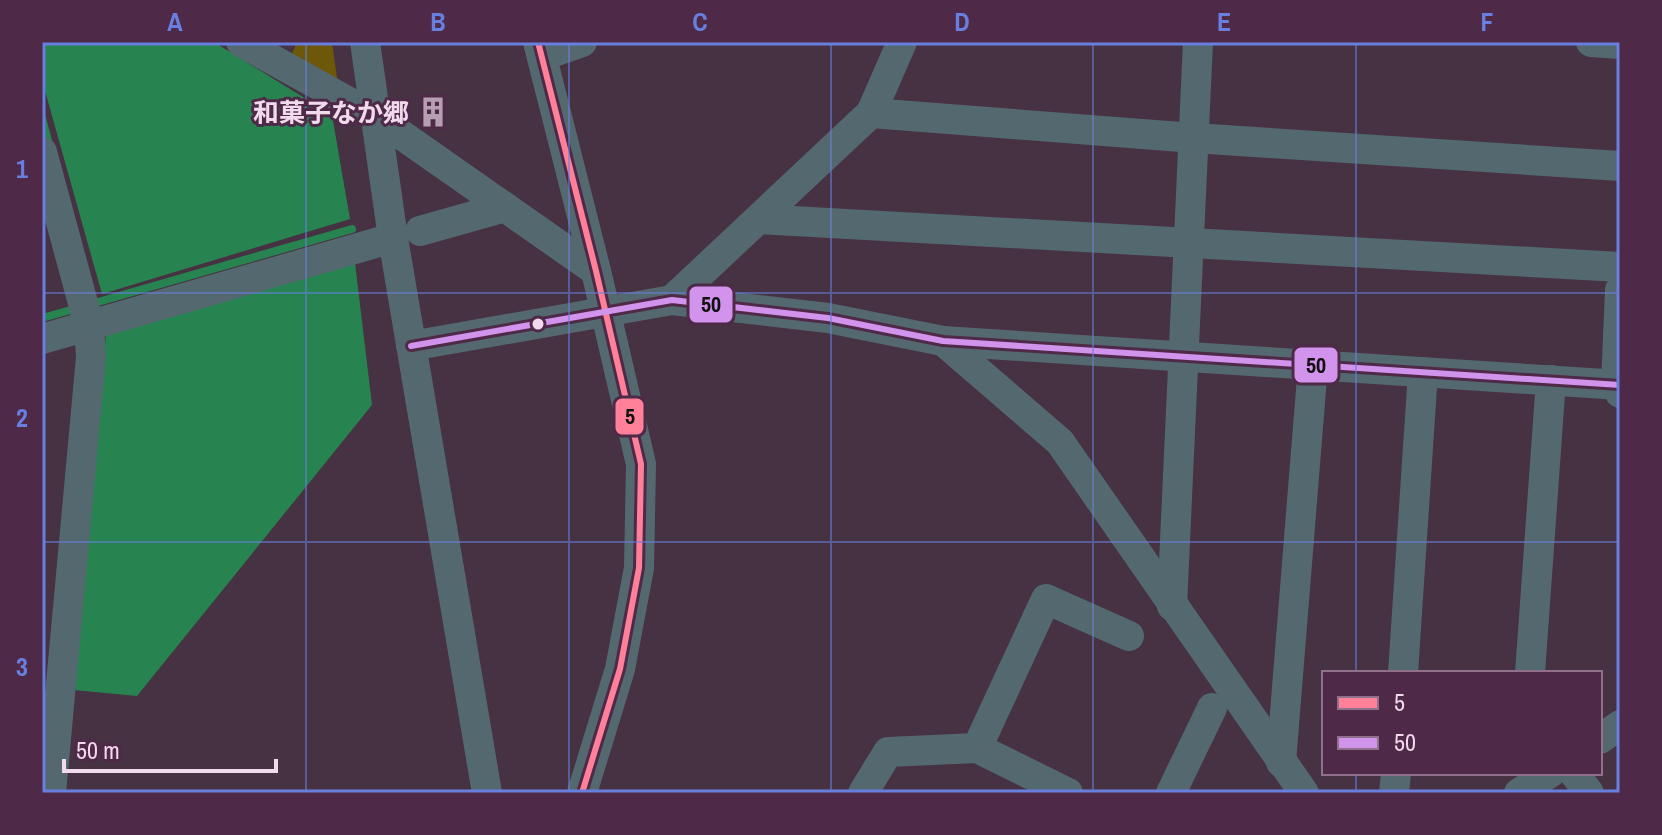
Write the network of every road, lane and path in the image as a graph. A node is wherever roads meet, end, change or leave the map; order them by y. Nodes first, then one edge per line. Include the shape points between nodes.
1 (241, 42) edge
2 (365, 42) edge
3 (582, 42) edge
4 (902, 42) edge
5 (1198, 42) edge
6 (1591, 42) edge
7 (1620, 44) edge
8 (540, 49) edge
9 (871, 113) junction
10 (376, 117) junction
11 (1194, 138) junction
12 (42, 152) edge
13 (1620, 166) edge
14 (505, 207) junction
15 (759, 219) junction
16 (406, 234) junction
17 (1189, 245) junction
18 (1620, 267) edge
19 (596, 271) junction
20 (1620, 290) edge
21 (672, 300) junction
22 (606, 311) junction
23 (89, 325) junction
24 (42, 339) edge
25 (943, 341) junction
26 (411, 346) junction
27 (1184, 357) junction
28 (1313, 365) junction
29 (1423, 372) junction
30 (1551, 380) junction
31 (1619, 387) edge
32 (1172, 606) junction
33 (1129, 636) dead end
34 (1403, 671) edge
35 (1530, 671) edge
36 (1212, 708) dead end
37 (1620, 725) edge
38 (1602, 738) edge
39 (977, 748) junction
40 (1281, 762) junction
41 (1547, 775) edge
42 (1576, 775) edge
43 (1520, 792) edge
44 (52, 793) edge
45 (487, 793) edge
46 (582, 793) edge
47 (863, 793) edge
48 (1068, 793) edge
49 (1171, 793) edge
50 (1304, 793) edge
51 (1589, 793) edge

1 - 10 street
2 - 10 street
3 - 8 street
4 - 9 street
5 - 11 street
6 - 7 street
8 - 19 street
9 - 11 street
9 - 15 street
10 - 14 street
10 - 16 street
11 - 13 street
11 - 17 street
12 - 23 street
14 - 16 street
14 - 19 street
15 - 17 street
15 - 21 street
16 - 23 street
16 - 26 street
17 - 18 street
17 - 27 street
19 - 22 street
20 - 31 street
21 - 22 street
21 - 25 street via 828,318
22 - 26 street
22 - 46 street via 641,464 639,568 620,669
23 - 24 street
23 - 44 street via 90,372
25 - 27 street
25 - 32 street via 1060,442
26 - 45 street
27 - 28 street
27 - 32 street
28 - 29 street
28 - 40 street
29 - 30 street
29 - 34 street
30 - 31 street
30 - 35 street
32 - 40 street
33 - 39 street via 1046,599
36 - 49 street
37 - 38 street
39 - 47 street via 888,752
39 - 48 street
40 - 50 street
41 - 43 street
42 - 51 street

